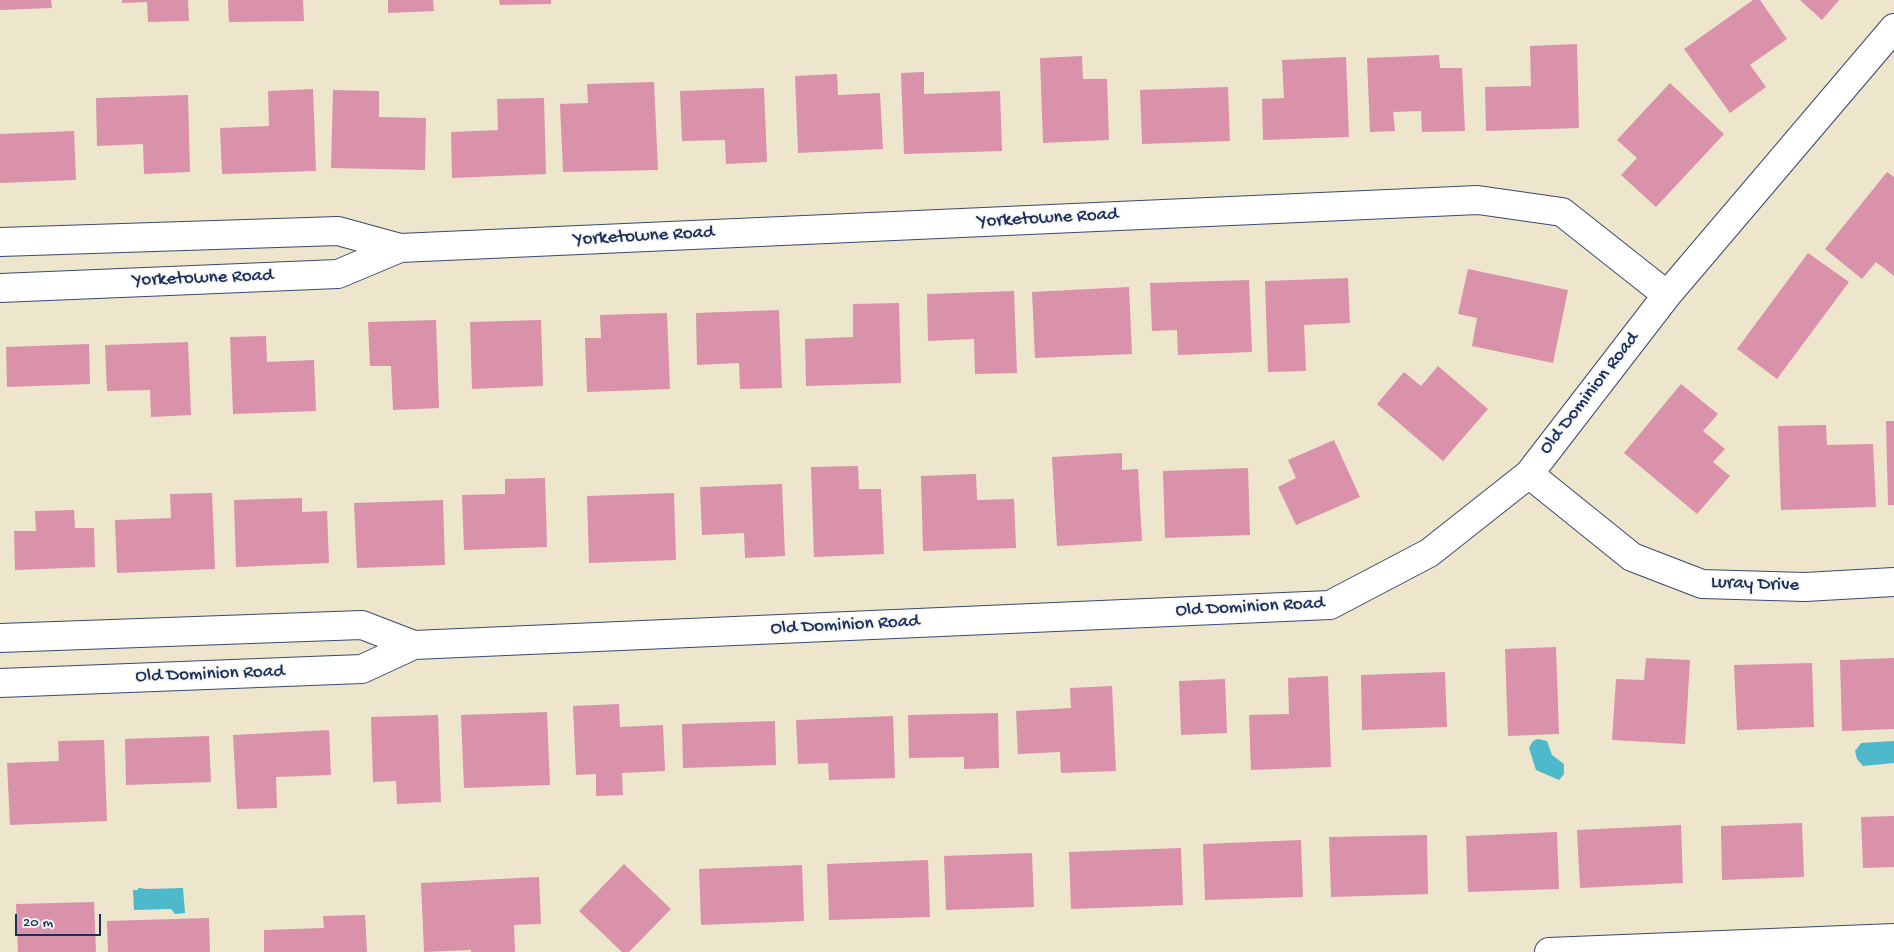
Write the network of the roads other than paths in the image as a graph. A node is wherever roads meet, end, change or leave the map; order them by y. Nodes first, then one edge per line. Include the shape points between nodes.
1 (1894, 28) edge
2 (0, 242) edge
3 (400, 248) junction
4 (0, 288) edge
5 (1667, 295) junction
6 (1529, 474) junction
7 (1894, 582) edge
8 (0, 638) edge
9 (414, 645) junction
10 (0, 683) edge
11 (1894, 938) edge
12 (1549, 952) edge

1 - 5 street, Old Dominion Road
2 - 3 street, Yorketowne Road via 338,231
3 - 4 street, Yorketowne Road via 338,274
3 - 5 street, Yorketowne Road via 1478,200 1562,212
5 - 6 street, Old Dominion Road
6 - 7 street, Luray Drive via 1632,557 1702,584 1805,587
6 - 9 street, Old Dominion Road via 1429,553 1330,605
8 - 9 street, Old Dominion Road via 362,625
9 - 10 street, Old Dominion Road via 362,669
11 - 12 street

